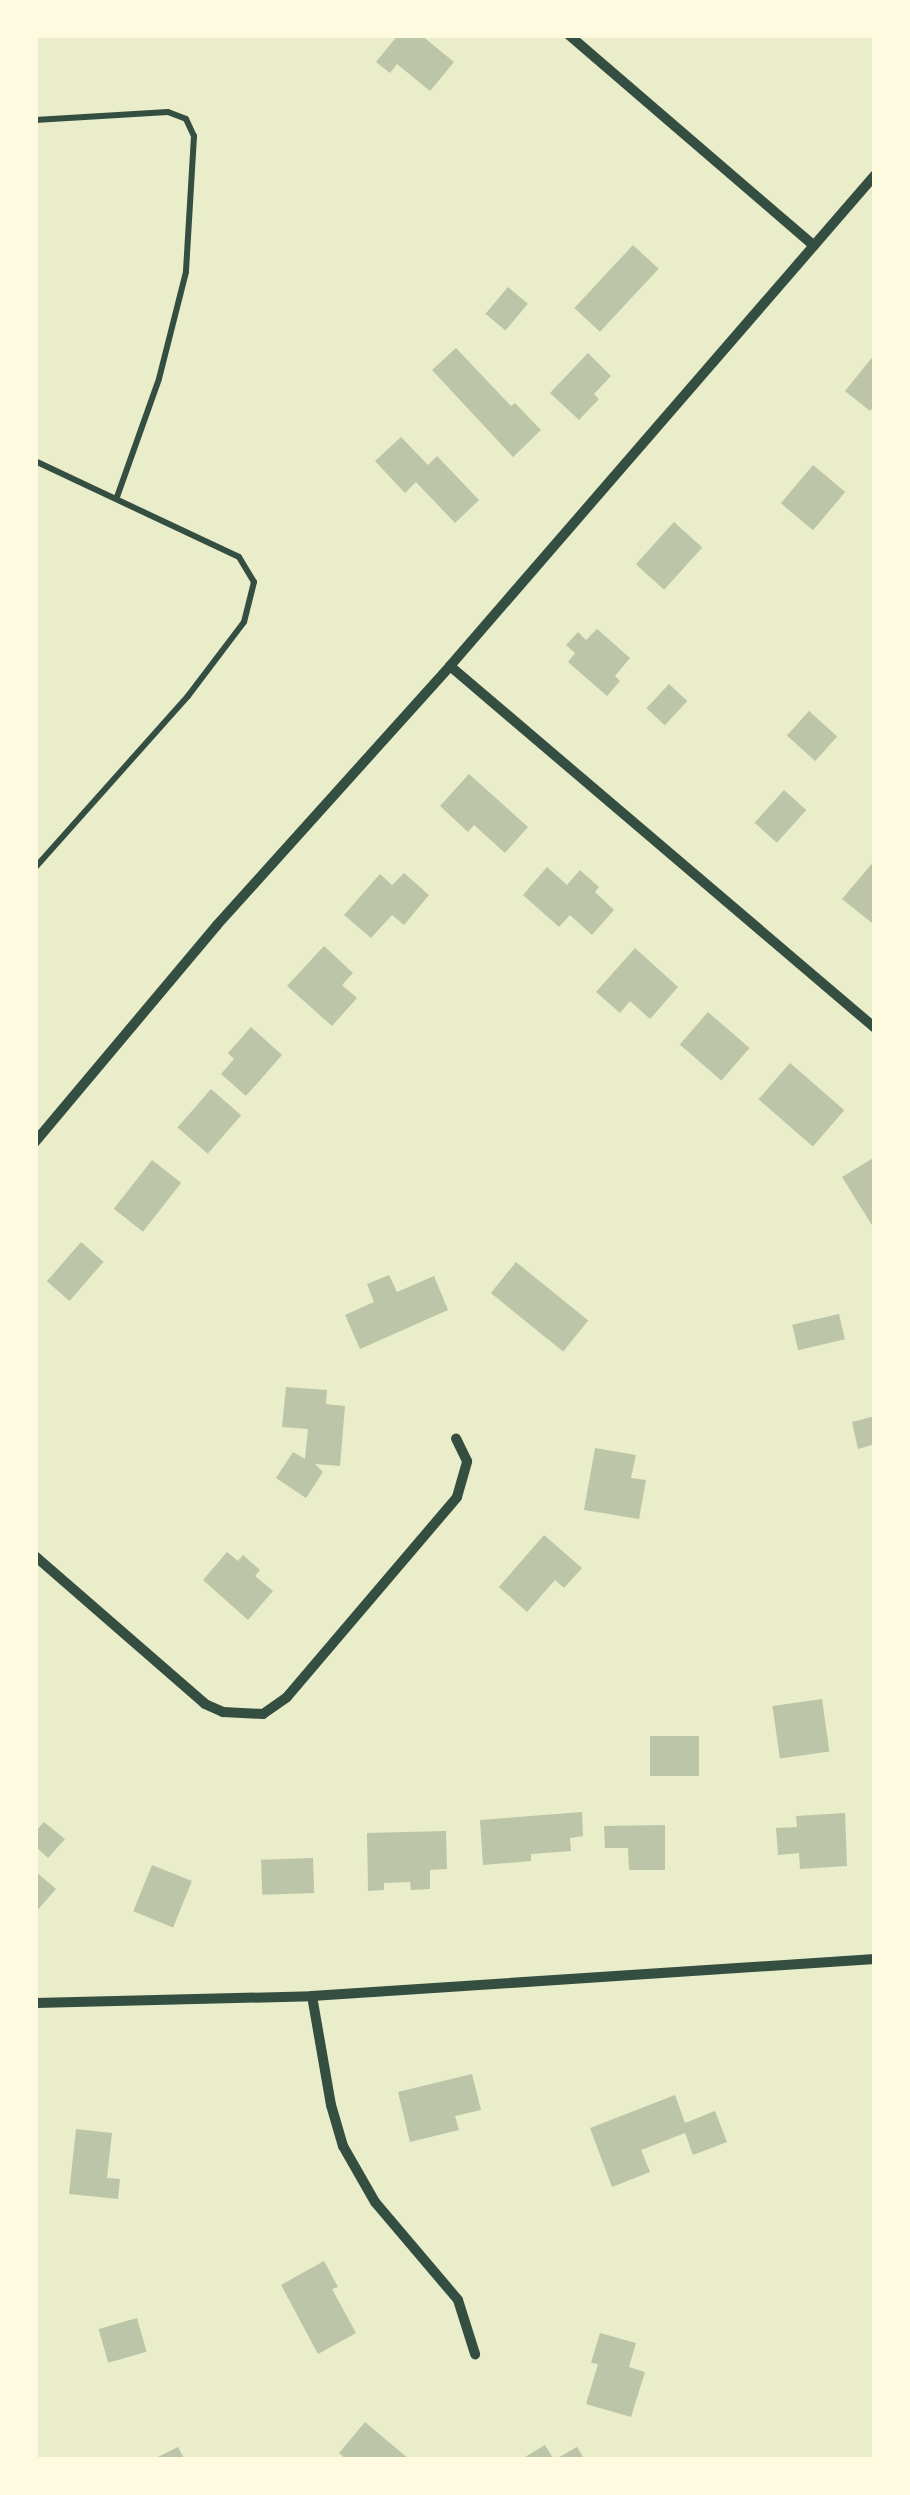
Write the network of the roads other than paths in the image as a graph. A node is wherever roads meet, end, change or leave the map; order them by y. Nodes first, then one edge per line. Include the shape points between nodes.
1 (570, 35) edge
2 (35, 120) edge
3 (875, 175) edge
4 (814, 246) junction
5 (35, 461) edge
6 (117, 497) junction
7 (450, 666) junction
8 (35, 868) edge
9 (875, 1028) edge
10 (35, 1142) edge
11 (456, 1438) dead end
12 (35, 1556) edge
13 (875, 1960) edge
14 (312, 1996) junction
15 (35, 2003) edge
16 (475, 2354) dead end

1 - 4 street
2 - 6 lane via 168,112 186,120 194,136 186,272
3 - 4 street
4 - 7 street
5 - 6 lane
6 - 8 lane via 238,557 252,573 252,602 188,696
7 - 9 street
7 - 10 street via 217,925
11 - 12 street via 468,1461 458,1496 287,1697 263,1714 205,1704
13 - 14 street
14 - 15 street
14 - 16 street via 343,2146 376,2202 458,2300

